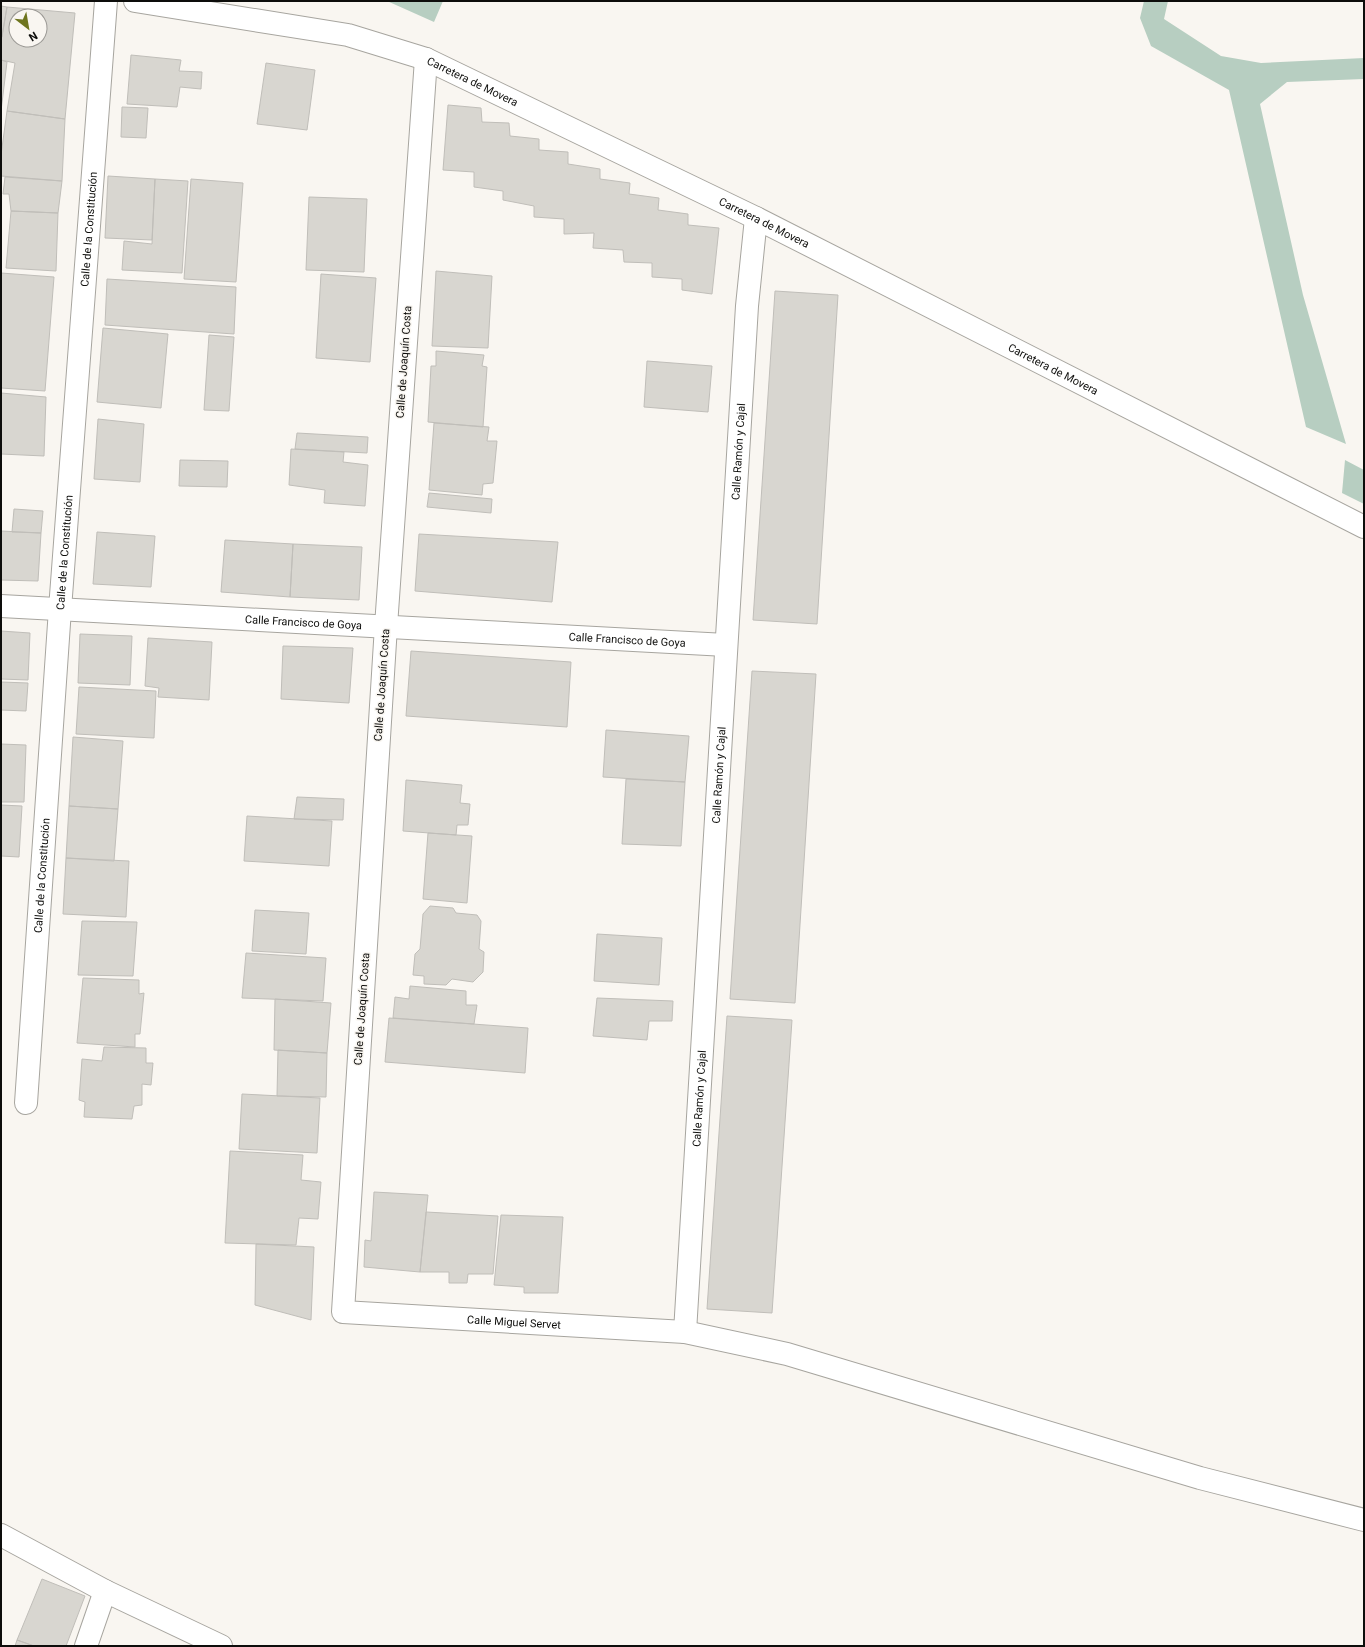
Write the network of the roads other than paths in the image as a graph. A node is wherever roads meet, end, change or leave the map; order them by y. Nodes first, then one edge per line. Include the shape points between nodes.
1 (106, 1) edge
2 (134, 1) edge
3 (426, 58) junction
4 (756, 218) junction
5 (1364, 527) edge
6 (1, 606) edge
7 (60, 609) junction
8 (386, 626) junction
9 (726, 645) junction
10 (26, 1103) dead end
11 (342, 1312) joint
12 (685, 1332) junction
13 (1364, 1520) edge
14 (1, 1534) edge
15 (105, 1591) junction
16 (86, 1646) edge
17 (221, 1646) edge

1 - 7 street, Calle de la Constitución
2 - 3 street, Carretera de Movera via 348,35
3 - 4 street, Carretera de Movera
3 - 8 street, Calle de Joaquín Costa
4 - 5 street, Carretera de Movera
4 - 9 street, Calle Ramón y Cajal via 747,306
6 - 7 street, Calle Francisco de Goya
7 - 8 street, Calle Francisco de Goya
7 - 10 street, Calle de la Constitución
8 - 9 street, Calle Francisco de Goya
8 - 11 street, Calle de Joaquín Costa
9 - 12 street, Calle Ramón y Cajal
11 - 12 street, Calle Miguel Servet
12 - 13 street, Calle Miguel Servet via 787,1354 1200,1478
14 - 15 street
15 - 16 street
15 - 17 street

